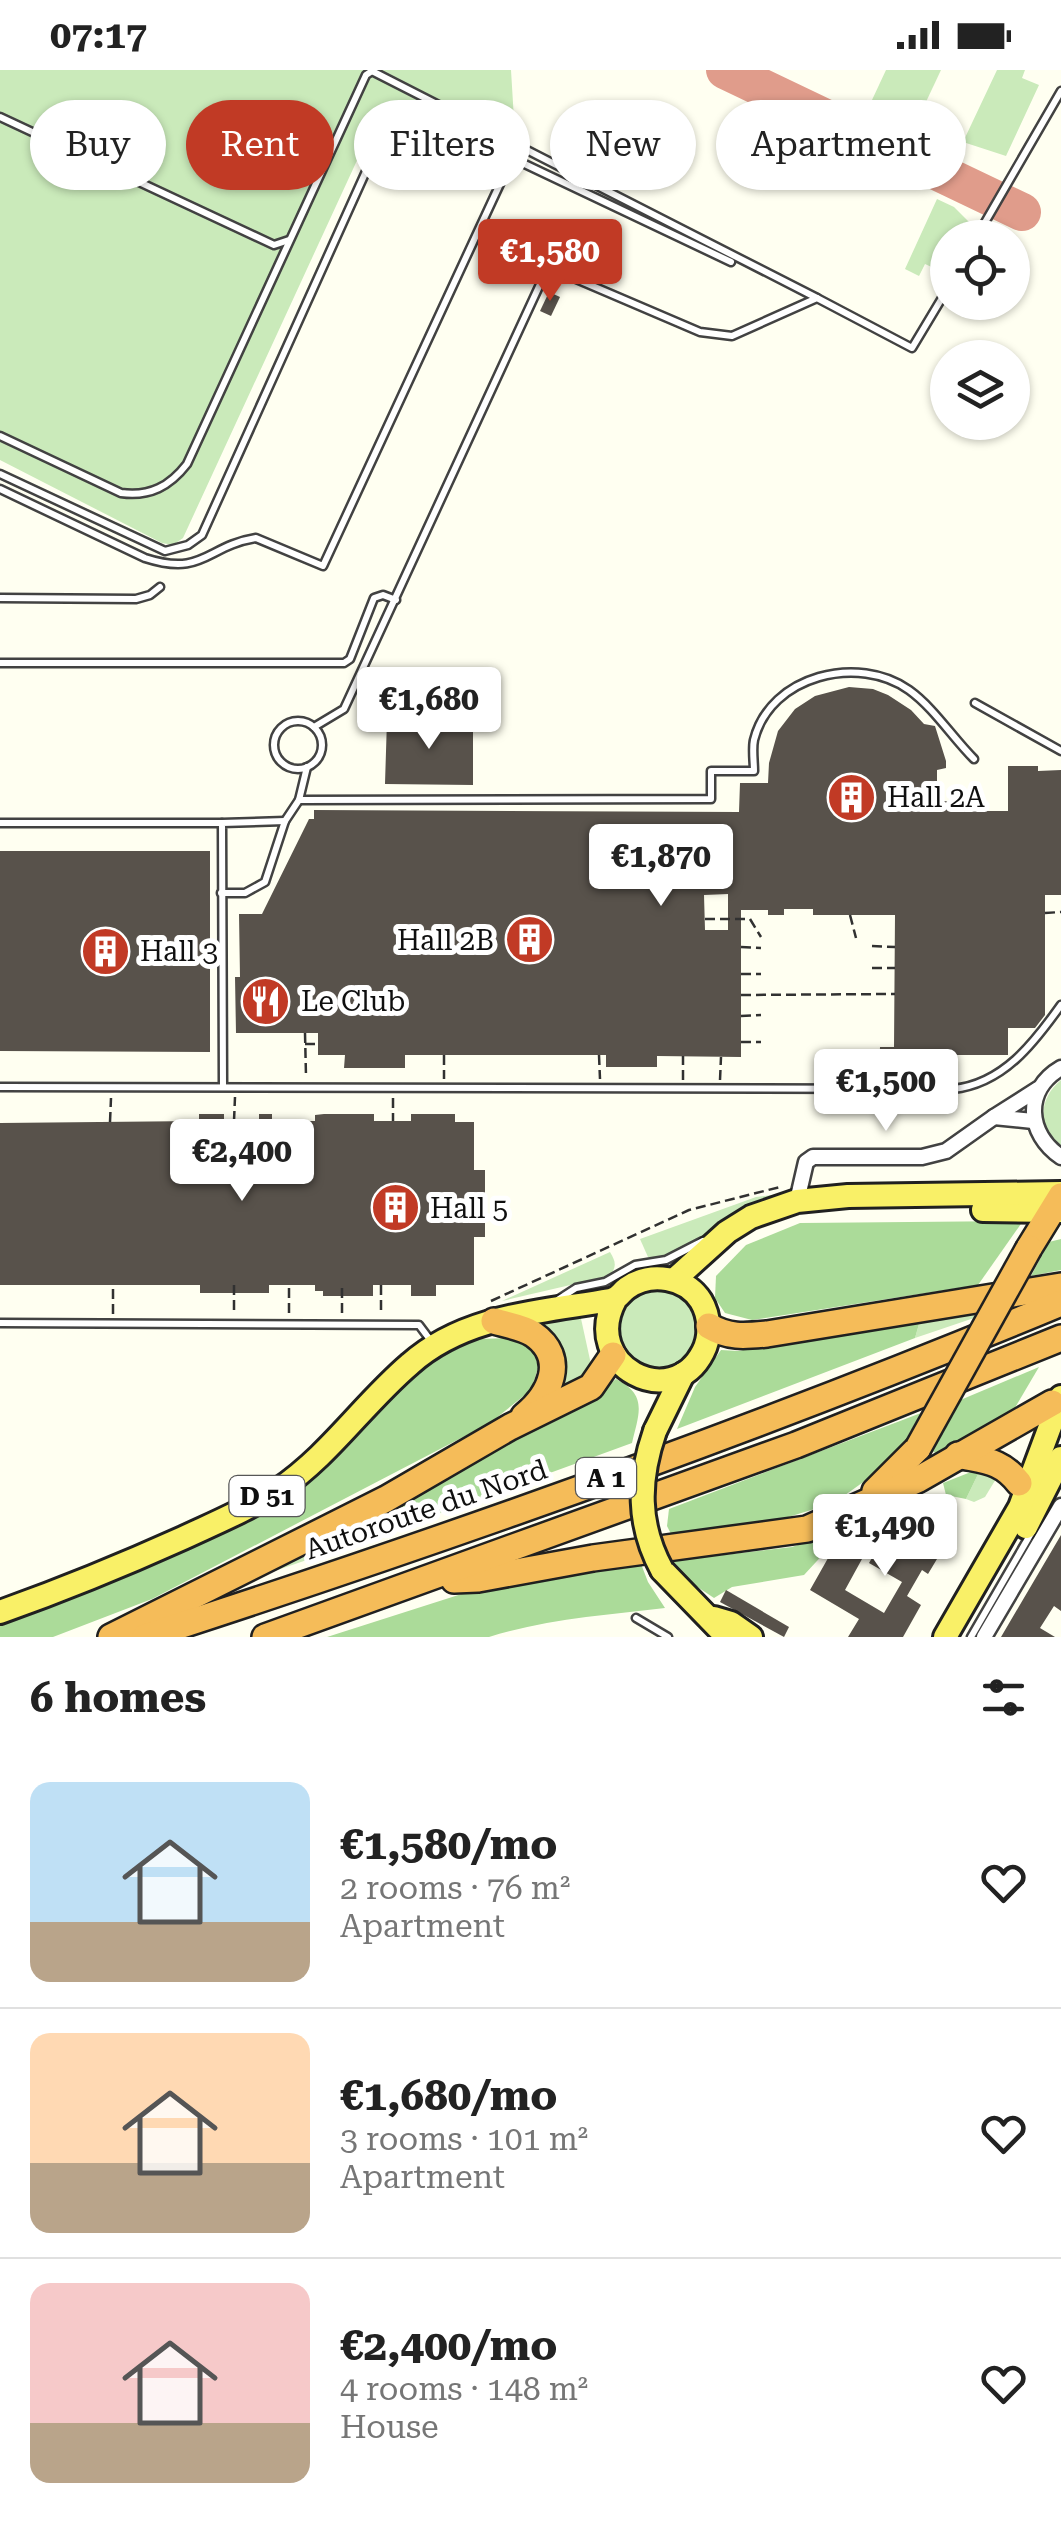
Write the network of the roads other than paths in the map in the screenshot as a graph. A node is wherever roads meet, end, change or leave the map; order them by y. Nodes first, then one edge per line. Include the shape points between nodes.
1 (1061, 91) edge
2 (0, 117) edge
3 (530, 167) edge
4 (358, 190) edge
5 (497, 190) edge
6 (986, 220) edge
7 (290, 239) junction
8 (731, 262) dead end
9 (818, 298) junction
10 (930, 318) edge
11 (0, 436) edge
12 (0, 474) edge
13 (0, 489) edge
14 (160, 587) dead end
15 (0, 598) edge
16 (396, 600) junction
17 (0, 664) edge
18 (974, 702) dead end
19 (314, 727) junction
20 (1061, 752) edge
21 (974, 759) dead end
22 (307, 767) junction
23 (299, 800) junction
24 (286, 821) junction
25 (0, 823) edge
26 (222, 823) junction
27 (221, 893) junction
28 (1061, 1005) edge
29 (1061, 1068) edge
30 (223, 1086) junction
31 (0, 1087) edge
32 (1038, 1089) junction
33 (994, 1116) junction
34 (1033, 1121) junction
35 (1061, 1157) edge
36 (798, 1200) junction
37 (1059, 1203) edge
38 (727, 1232) junction
39 (674, 1280) junction
40 (1061, 1286) edge
41 (615, 1300) junction
42 (701, 1301) junction
43 (1061, 1303) edge
44 (570, 1304) junction
45 (540, 1310) junction
46 (494, 1321) junction
47 (0, 1322) edge
48 (606, 1324) junction
49 (709, 1326) junction
50 (1061, 1338) edge
51 (435, 1346) junction
52 (613, 1355) junction
53 (683, 1374) junction
54 (642, 1378) junction
55 (1058, 1398) edge
56 (510, 1427) junction
57 (654, 1432) junction
58 (958, 1455) junction
59 (1061, 1458) edge
60 (1061, 1477) edge
61 (1016, 1496) junction
62 (1061, 1506) edge
63 (843, 1514) junction
64 (429, 1580) junction
65 (952, 1604) dead end
66 (0, 1612) edge
67 (708, 1616) junction
68 (636, 1618) dead end
69 (111, 1637) edge
70 (145, 1637) edge
71 (265, 1637) edge
72 (668, 1637) edge
73 (728, 1637) edge
74 (751, 1637) edge
75 (945, 1637) edge
76 (960, 1637) edge
77 (971, 1637) edge
78 (984, 1637) edge

1 - 6 lane
2 - 7 lane via 274,246
3 - 8 lane
4 - 12 lane via 202,535 164,551
5 - 13 lane via 323,566 256,538 188,565 166,565
7 - 9 lane via 372,71
7 - 11 lane via 174,480 154,491 121,493
9 - 10 lane via 912,348
9 - 16 lane via 732,336 700,332 548,268
14 - 15 lane via 136,599
16 - 17 lane via 374,598 344,663
16 - 19 lane via 344,709
18 - 20 lane
19 - 22 lane via 322,746
19 - 22 lane via 294,722 276,739 283,763
21 - 23 lane via 910,690 881,675 848,672 810,680 782,697 754,741 754,771 711,771 711,799
22 - 23 lane
23 - 24 lane
24 - 26 lane
24 - 27 lane via 265,882 246,893
25 - 26 lane
26 - 27 lane
27 - 30 lane
28 - 30 lane via 1037,1039 975,1087
29 - 32 street
30 - 31 lane
32 - 33 street
32 - 34 street
33 - 34 street
33 - 36 street via 946,1152 813,1157
34 - 35 street via 1038,1136
36 - 37 main road
36 - 38 main road
37 - 42 main road via 791,1213 722,1248 708,1266
37 - 63 highway, bridge via 918,1448
38 - 39 main road
38 - 45 lane via 666,1260 576,1288
39 - 41 main road via 641,1280
39 - 42 main road
40 - 49 highway via 752,1335 722,1334
41 - 44 main road, D 51
41 - 48 main road
42 - 49 main road
43 - 70 highway, Autoroute du Nord / A 1 via 668,1456
44 - 45 main road, D 51
44 - 48 main road
45 - 46 main road, D 51
46 - 51 main road, D 51
46 - 56 highway via 535,1336 553,1366 544,1397
47 - 51 lane via 419,1325
48 - 52 main road
49 - 53 main road via 703,1354
50 - 64 highway, A 1 via 796,1445
51 - 66 main road, D 51 via 278,1490 161,1548
52 - 54 main road
52 - 56 highway via 591,1388
53 - 54 main road
53 - 57 main road
54 - 57 main road
55 - 58 highway
55 - 61 main road
56 - 69 highway via 386,1500
57 - 67 main road, bridge via 642,1495 648,1538 662,1570
58 - 61 highway via 1002,1465
58 - 63 highway
59 - 76 main road
60 - 77 lane
61 - 65 lane
61 - 75 main road
62 - 78 street
63 - 64 highway via 782,1534 478,1579
64 - 71 highway, A 1
67 - 73 main road
67 - 74 main road
68 - 72 lane

